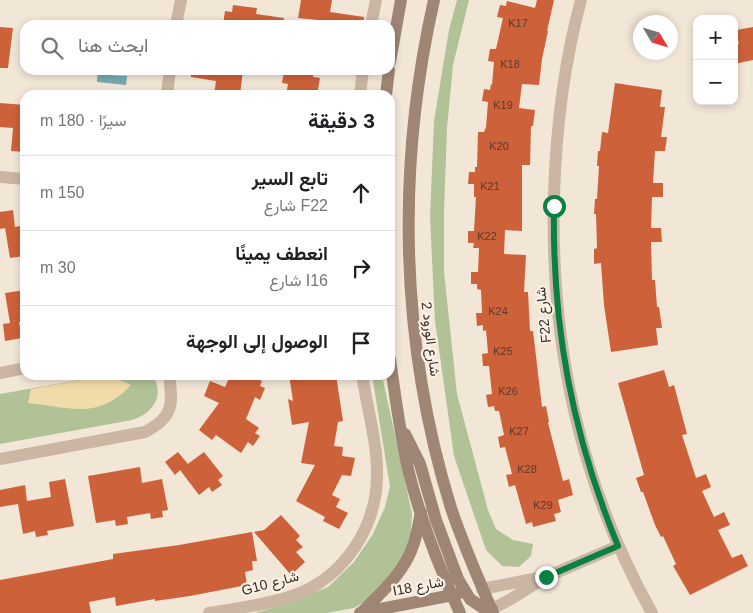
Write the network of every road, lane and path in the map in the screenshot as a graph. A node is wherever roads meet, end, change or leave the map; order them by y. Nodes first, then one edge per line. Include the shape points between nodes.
1 (181, 0) edge
2 (376, 0) edge
3 (401, 0) edge
4 (434, 0) edge
5 (582, 0) edge
6 (177, 20) edge
7 (372, 20) edge
8 (395, 34) edge
9 (169, 75) edge
10 (362, 75) edge
11 (388, 75) edge
12 (168, 90) edge
13 (361, 90) edge
14 (387, 90) edge
15 (0, 177) edge
16 (20, 179) edge
17 (20, 369) edge
18 (0, 372) edge
19 (170, 380) edge
20 (363, 380) edge
21 (392, 380) edge
22 (399, 427) junction
23 (0, 459) edge
24 (421, 512) junction
25 (618, 546) junction
26 (546, 577) junction
27 (482, 588) junction
28 (466, 592) junction
29 (452, 595) junction
30 (488, 612) edge
31 (209, 613) edge
32 (361, 613) edge
33 (460, 613) edge
34 (474, 613) edge
35 (652, 613) edge

1 - 6 street
2 - 7 street
3 - 8 street
4 - 27 street, شارع الورود 2 via 421,65 410,157 408,255 412,306 424,400 437,458
5 - 25 street, F22 شارع via 566,70 557,138 553,240 555,283 561,342 574,409 592,478
9 - 12 street
10 - 13 street
11 - 14 street
15 - 16 street
17 - 18 street
19 - 23 street via 170,409 165,418 145,432
20 - 31 street, G10 شارع via 377,476 369,520 356,547 335,571 295,595
21 - 22 street
22 - 24 street
22 - 28 street via 416,454 446,547
24 - 29 street
24 - 32 street via 414,543 402,568
25 - 26 street
25 - 35 street, F22 شارع
26 - 27 street
26 - 30 street
27 - 28 street, I18 شارع
27 - 30 street, شارع الورود 2
28 - 29 street, I18 شارع
28 - 30 street
29 - 32 street, I18 شارع
29 - 33 street
29 - 34 street

